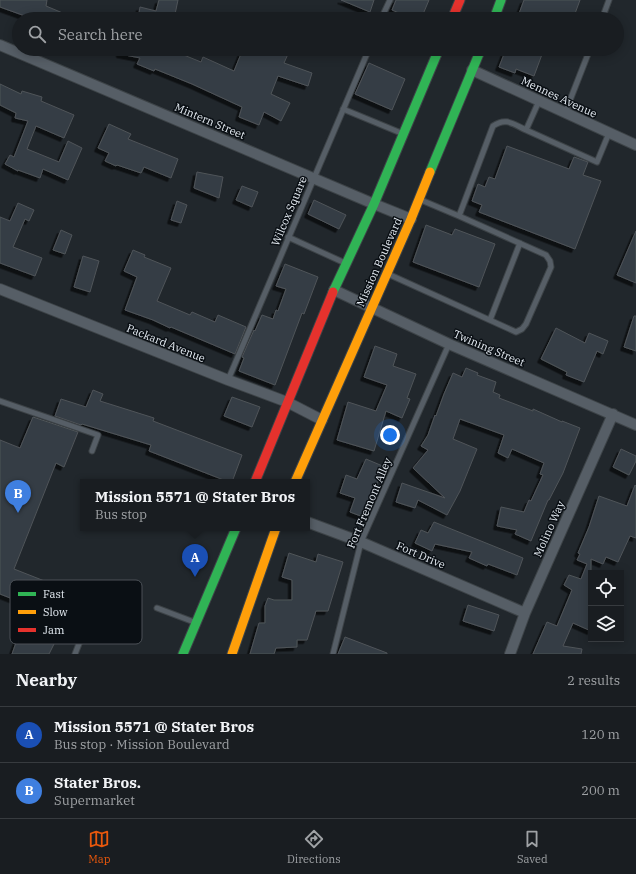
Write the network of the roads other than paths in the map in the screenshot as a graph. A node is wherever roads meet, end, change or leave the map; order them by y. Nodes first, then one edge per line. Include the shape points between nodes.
1 (390, 0) edge
2 (460, 0) edge
3 (501, 0) edge
4 (609, 0) edge
5 (385, 12) edge
6 (455, 12) edge
7 (497, 12) edge
8 (605, 12) edge
9 (0, 45) edge
10 (12, 50) edge
11 (26, 56) edge
12 (366, 56) edge
13 (436, 56) edge
14 (478, 56) edge
15 (587, 56) edge
16 (472, 70) junction
17 (539, 101) junction
18 (343, 109) junction
19 (565, 113) junction
20 (526, 130) junction
21 (609, 133) junction
22 (404, 134) junction
23 (636, 145) edge
24 (313, 179) junction
25 (419, 199) junction
26 (374, 204) junction
27 (459, 216) junction
28 (411, 219) junction
29 (288, 237) junction
30 (520, 243) junction
31 (346, 264) junction
32 (387, 274) junction
33 (0, 289) edge
34 (334, 290) junction
35 (372, 308) junction
36 (490, 320) junction
37 (449, 344) junction
38 (228, 380) junction
39 (0, 401) edge
40 (287, 402) junction
41 (613, 414) junction
42 (322, 420) junction
43 (636, 425) edge
44 (92, 451) dead end
45 (256, 479) edge
46 (296, 479) edge
47 (310, 523) edge
48 (235, 531) edge
49 (275, 531) edge
50 (361, 542) junction
51 (157, 608) dead end
52 (525, 613) junction
53 (195, 622) junction
54 (79, 644) edge
55 (75, 654) edge
56 (183, 654) edge
57 (232, 654) edge
58 (333, 654) edge
59 (510, 654) edge

1 - 5 lane
2 - 6 main road
3 - 7 main road
4 - 8 lane
9 - 10 street, Mintern Street
11 - 24 street, Mintern Street
12 - 18 lane, Wilcox Square
13 - 22 main road
14 - 16 main road, Mission Boulevard
15 - 19 lane
16 - 17 street, Mennes Avenue
16 - 25 main road, Mission Boulevard
17 - 19 street, Mennes Avenue
17 - 20 lane
18 - 22 lane
18 - 24 lane, Wilcox Square
19 - 21 street, Mennes Avenue
20 - 21 lane via 597,162
20 - 27 lane via 506,121 493,126
21 - 23 street, Mennes Avenue
22 - 26 main road
24 - 26 street, Mintern Street
24 - 29 lane, Wilcox Square
25 - 27 lane
25 - 28 main road, Mission Boulevard
26 - 28 street, Mintern Street
26 - 31 main road
27 - 30 lane
28 - 32 main road, Mission Boulevard
29 - 31 lane
29 - 38 lane, Wilcox Square
30 - 36 lane
30 - 36 lane via 546,255 551,267 522,329 516,332
31 - 34 main road
32 - 35 main road, Mission Boulevard
32 - 36 lane
33 - 38 street, Packard Avenue
34 - 35 street, Twining Street
34 - 40 main road
35 - 37 street, Twining Street
35 - 42 main road, Mission Boulevard
37 - 41 street, Twining Street
37 - 50 lane, Fort Fremont Alley
38 - 40 street, Packard Avenue
39 - 44 lane via 98,435
40 - 42 street, Packard Avenue
40 - 45 main road
41 - 43 street, Twining Street
41 - 52 street, Molino Way
42 - 46 main road, Mission Boulevard
47 - 50 street, Fort Drive
48 - 53 main road
49 - 57 main road
50 - 52 street, Fort Drive
50 - 58 lane, Fort Fremont Alley
51 - 53 lane
52 - 59 street, Molino Way
53 - 56 main road
54 - 55 lane

